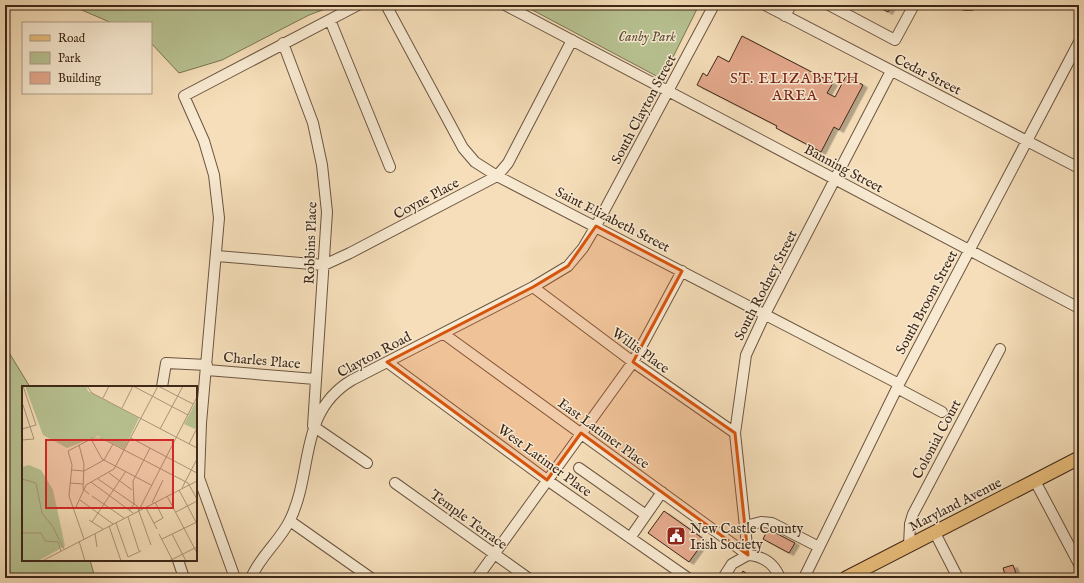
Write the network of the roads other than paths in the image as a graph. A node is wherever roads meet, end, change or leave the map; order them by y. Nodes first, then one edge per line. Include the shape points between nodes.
1 (358, 5) edge
2 (386, 5) edge
3 (505, 5) edge
4 (714, 5) edge
5 (765, 5) edge
6 (791, 5) edge
7 (829, 5) edge
8 (914, 5) edge
9 (965, 5) edge
10 (971, 5) edge
11 (785, 16) junction
12 (330, 20) junction
13 (572, 40) junction
14 (1079, 42) edge
15 (283, 43) junction
16 (891, 72) junction
17 (669, 90) junction
18 (1027, 140) junction
19 (390, 167) dead end
20 (1079, 168) edge
21 (497, 176) junction
22 (835, 180) junction
23 (596, 226) junction
24 (970, 250) junction
25 (217, 256) junction
26 (324, 265) junction
27 (682, 271) junction
28 (533, 287) junction
29 (1079, 308) edge
30 (764, 314) junction
31 (444, 334) junction
32 (1000, 349) dead end
33 (387, 362) junction
34 (633, 362) junction
35 (207, 367) junction
36 (315, 379) junction
37 (162, 386) edge
38 (898, 386) junction
39 (942, 412) dead end
40 (313, 426) junction
41 (581, 433) junction
42 (735, 433) junction
43 (1079, 458) edge
44 (367, 463) dead end
45 (579, 468) dead end
46 (198, 480) edge
47 (547, 480) junction
48 (1036, 481) junction
49 (395, 483) dead end
50 (662, 492) junction
51 (646, 515) junction
52 (290, 521) junction
53 (745, 526) junction
54 (935, 533) junction
55 (630, 538) junction
56 (909, 546) junction
57 (819, 547) junction
58 (494, 554) junction
59 (748, 555) junction
60 (178, 561) edge
61 (1079, 564) edge
62 (184, 578) edge
63 (235, 578) edge
64 (251, 578) edge
65 (371, 578) edge
66 (477, 578) edge
67 (528, 578) edge
68 (688, 578) edge
69 (723, 578) edge
70 (780, 578) edge
71 (804, 578) edge
72 (848, 578) edge
73 (958, 578) edge

1 - 12 street
2 - 21 street, Saint Elizabeth Street via 463,148 475,162
3 - 13 street, Banning Street
4 - 17 street, South Clayton Street
5 - 11 street, Cedar Street
6 - 11 street
7 - 8 street via 895,40
9 - 10 street
11 - 16 street, Cedar Street
12 - 15 street
12 - 19 street
13 - 17 street, Banning Street
13 - 21 street, Coyne Place via 508,163
14 - 18 street, South Broom Street
15 - 25 street via 184,96 204,141 214,175 219,218
15 - 26 street, Robbins Place via 313,122 322,165 327,212
16 - 18 street, Cedar Street
16 - 22 street, South Rodney Street
17 - 22 street, Banning Street
17 - 23 street, South Clayton Street
18 - 20 street, Cedar Street
18 - 24 street, South Broom Street
21 - 23 street, Saint Elizabeth Street
21 - 26 street, Coyne Place
22 - 24 street, Banning Street
22 - 30 street, South Rodney Street
23 - 27 street, Saint Elizabeth Street
23 - 28 street, Clayton Road via 568,266
24 - 29 street, Banning Street
24 - 38 street, South Broom Street
25 - 26 street, Coyne Place
25 - 35 street
26 - 36 street, Robbins Place
27 - 30 street, Saint Elizabeth Street
27 - 34 street
28 - 31 street, Clayton Road
28 - 34 street, Willis Place
30 - 38 street, Saint Elizabeth Street
30 - 42 street, South Rodney Street via 746,355
31 - 33 street, Clayton Road
31 - 41 street, East Latimer Place
32 - 56 street, Colonial Court via 913,514
33 - 40 street, Clayton Road via 338,389 327,400
33 - 47 street, West Latimer Place
34 - 41 street
34 - 42 street, Willis Place
35 - 36 street, Charles Place
35 - 37 street, Charles Place via 166,363
35 - 46 street
36 - 40 street, Robbins Place
38 - 39 street, Saint Elizabeth Street
38 - 57 street, South Broom Street
40 - 44 street
40 - 52 street, Clayton Road via 303,479
41 - 47 street
41 - 50 street, East Latimer Place
42 - 53 street, South Rodney Street
43 - 48 main road, Maryland Avenue
45 - 51 street
46 - 63 street
47 - 55 street, West Latimer Place
47 - 58 street
48 - 54 main road, Maryland Avenue
48 - 61 street
49 - 58 street, Temple Terrace
50 - 51 street
50 - 59 street, East Latimer Place
51 - 55 street
52 - 64 street, Clayton Road
52 - 65 street
53 - 57 street via 761,522 772,523
53 - 59 street, South Rodney Street
54 - 56 main road, Maryland Avenue
54 - 73 street
55 - 68 street, West Latimer Place
56 - 72 main road, Maryland Avenue
57 - 71 street, South Broom Street
58 - 66 street
58 - 67 street, Temple Terrace
59 - 69 street via 732,564
59 - 70 street via 769,562
60 - 62 street

